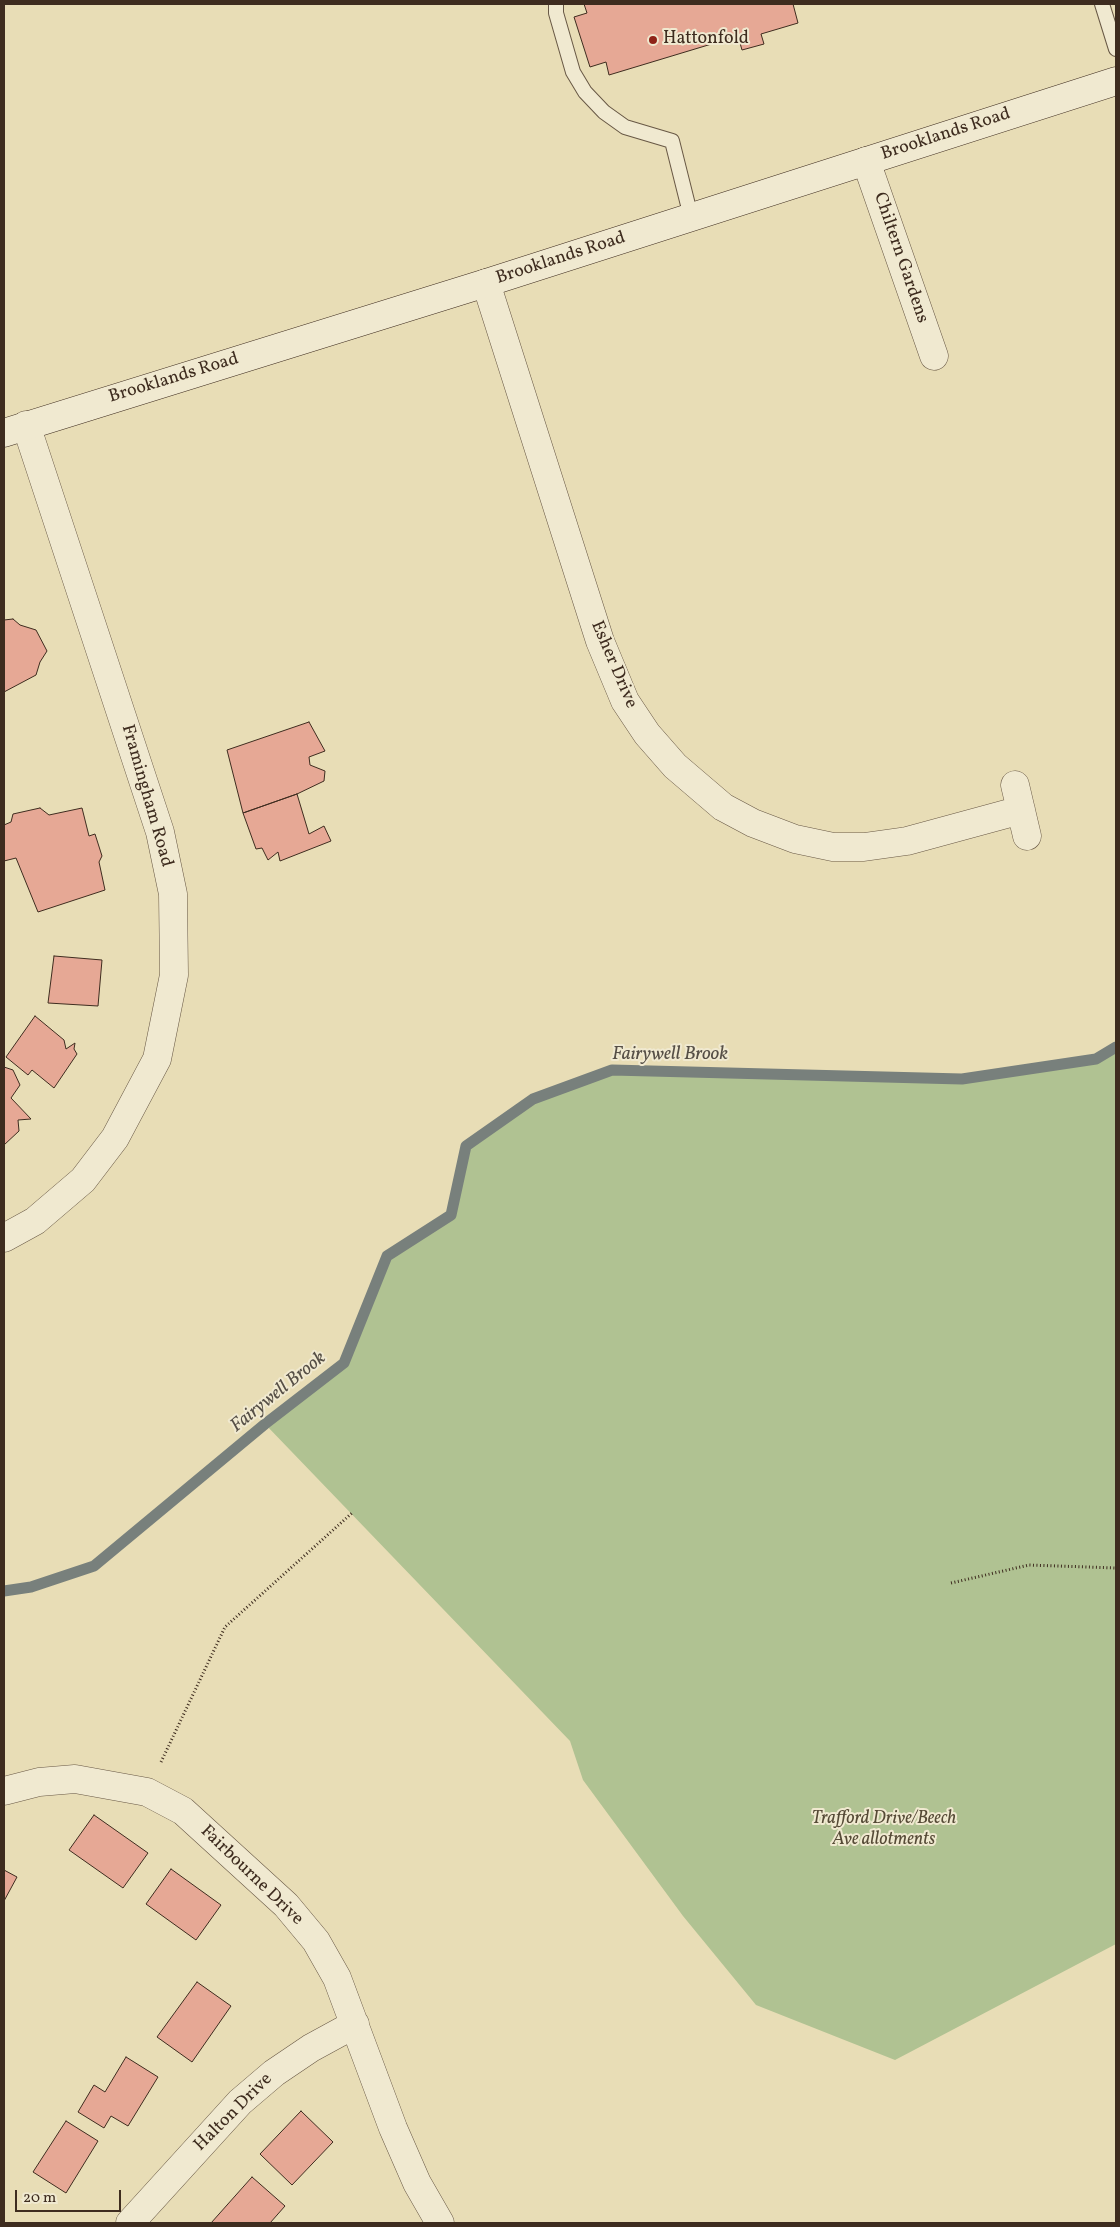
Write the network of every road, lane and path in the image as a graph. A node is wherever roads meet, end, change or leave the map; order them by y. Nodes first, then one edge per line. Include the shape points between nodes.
1 (556, 4) edge
2 (1102, 4) edge
3 (1116, 49) edge
4 (1116, 81) edge
5 (866, 161) junction
6 (690, 217) junction
7 (486, 283) junction
8 (934, 356) dead end
9 (15, 429) edge
10 (1027, 836) dead end
11 (4, 1238) edge
12 (352, 1514) dead end
13 (1116, 1568) edge
14 (951, 1583) dead end
15 (4, 1791) edge
16 (147, 1792) junction
17 (355, 2024) junction
18 (130, 2223) edge
19 (440, 2223) edge

1 - 6 lane via 573,72 585,92 604,112 625,127 672,140
2 - 3 lane
4 - 5 street, Brooklands Road
5 - 6 street, Brooklands Road
5 - 8 street, Chiltern Gardens
6 - 7 street, Brooklands Road
7 - 9 street, Brooklands Road
7 - 10 street, Esher Drive via 600,641 625,701 647,734 675,766 723,807 794,840 833,847 864,847 906,841 1018,798
9 - 11 street, Framingham Road via 160,832 173,894 174,975 157,1059 115,1138 83,1180 36,1221
12 - 16 path via 225,1627
13 - 14 path via 1029,1565
15 - 16 street, Fairbourne Drive via 39,1782 75,1779
16 - 17 street, Fairbourne Drive via 183,1811 286,1905 316,1941 337,1978
17 - 18 street, Halton Drive via 274,2073 240,2102
17 - 19 street, Fairbourne Drive via 396,2136 417,2184

